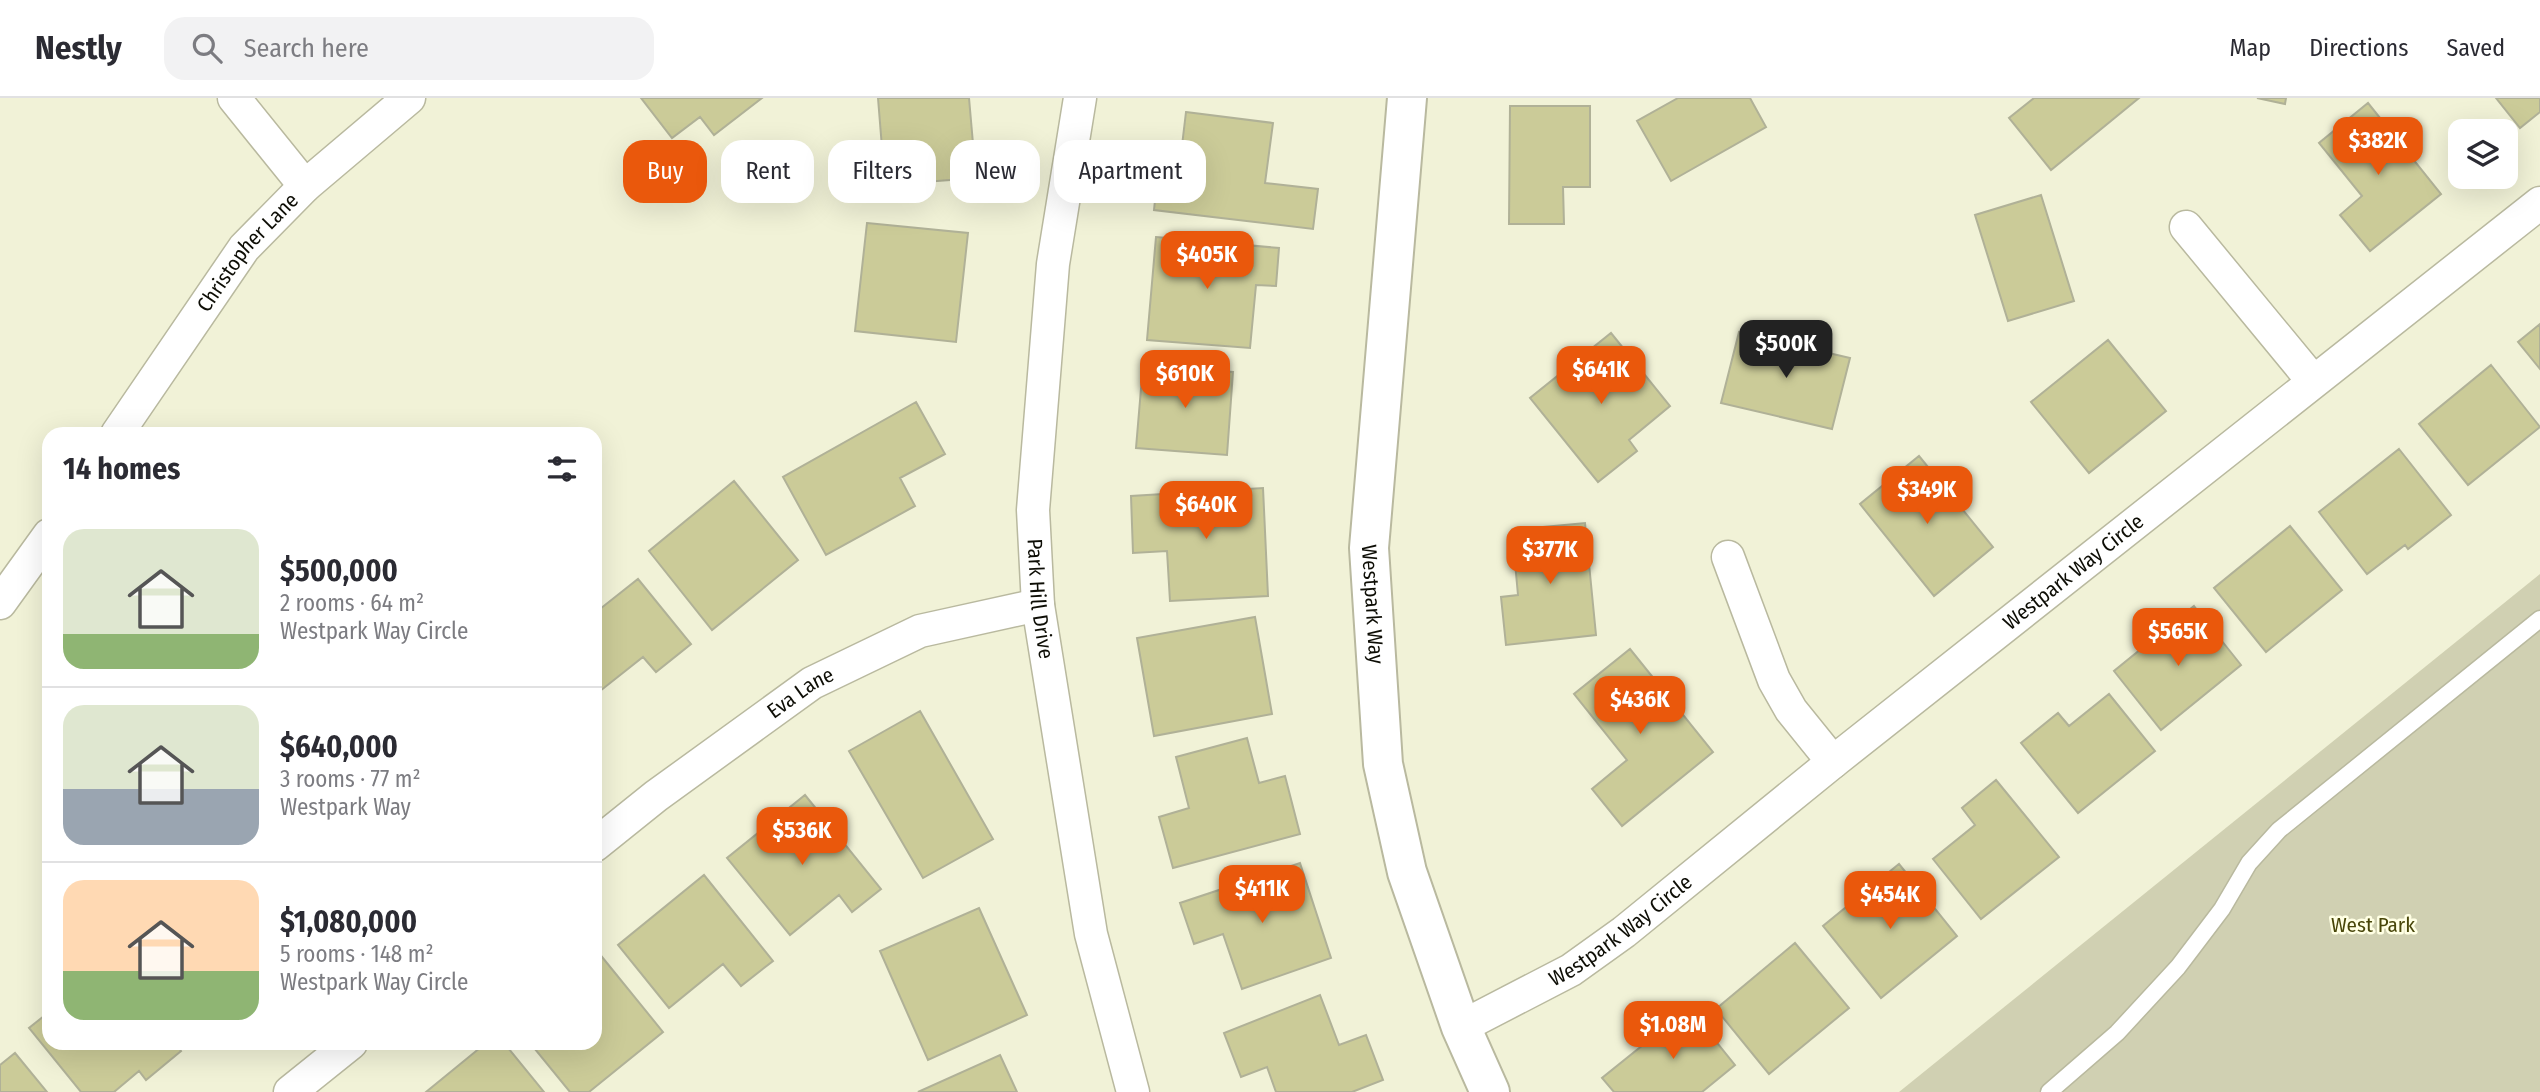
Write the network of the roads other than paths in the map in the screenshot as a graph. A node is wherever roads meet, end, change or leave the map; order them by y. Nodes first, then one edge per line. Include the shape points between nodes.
1 (234, 98) edge
2 (410, 98) edge
3 (1080, 98) edge
4 (1406, 98) edge
5 (305, 186) junction
6 (2540, 203) edge
7 (2186, 227) dead end
8 (2313, 381) junction
9 (122, 427) edge
10 (42, 544) edge
11 (1728, 558) dead end
12 (0, 603) edge
13 (1038, 605) junction
14 (2540, 619) edge
15 (1833, 762) junction
16 (602, 839) edge
17 (1461, 1027) junction
18 (342, 1050) edge
19 (290, 1092) edge
20 (1133, 1092) edge
21 (1490, 1092) edge
22 (2049, 1092) edge

1 - 5 street
2 - 5 street, Christopher Lane
3 - 13 street, Park Hill Drive via 1053,264 1032,510
4 - 17 main road, Westpark Way via 1370,562 1382,764 1406,872
5 - 9 street, Christopher Lane via 244,248
6 - 8 street, Westpark Way Circle
7 - 8 street
8 - 15 street, Westpark Way Circle
10 - 12 street
11 - 15 street via 1774,680 1791,710
13 - 16 street, Eva Lane via 920,631 812,682
13 - 20 street, Park Hill Drive via 1091,934
14 - 22 lane via 2278,830 2249,863 2222,909 2178,967 2117,1033
15 - 17 street, Westpark Way Circle via 1571,970
17 - 21 main road, Westpark Way
18 - 19 street

